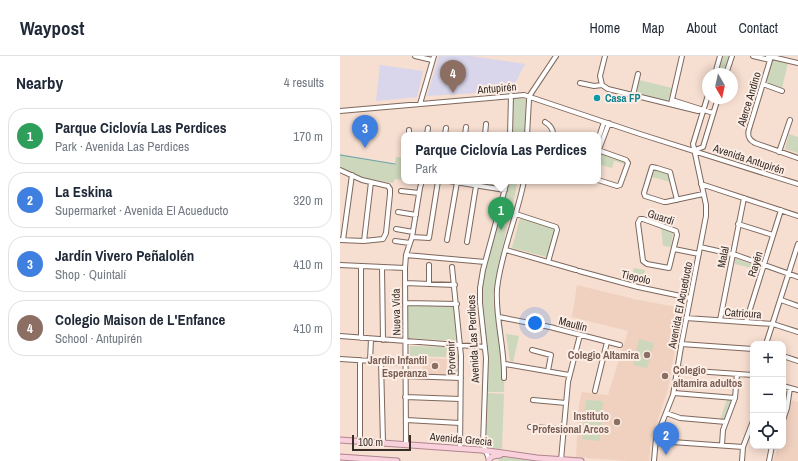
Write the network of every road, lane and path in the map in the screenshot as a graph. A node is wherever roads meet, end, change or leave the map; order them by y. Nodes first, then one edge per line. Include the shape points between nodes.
1 (415, 56) edge
2 (556, 56) edge
3 (605, 56) edge
4 (682, 56) edge
5 (720, 56) edge
6 (732, 56) edge
7 (753, 56) edge
8 (433, 58) edge
9 (769, 58) edge
10 (798, 63) edge
11 (717, 68) edge
12 (728, 68) edge
13 (638, 74) dead end
14 (580, 83) dead end
15 (763, 84) junction
16 (602, 85) junction
17 (782, 91) dead end
18 (633, 95) junction
19 (511, 96) junction
20 (530, 97) junction
21 (671, 102) junction
22 (420, 104) junction
23 (705, 104) edge
24 (716, 104) edge
25 (703, 110) junction
26 (340, 111) edge
27 (713, 113) junction
28 (790, 120) dead end
29 (545, 122) dead end
30 (606, 123) junction
31 (486, 124) dead end
32 (466, 127) dead end
33 (428, 128) dead end
34 (446, 128) dead end
35 (427, 132) edge
36 (445, 132) edge
37 (465, 132) edge
38 (485, 132) edge
39 (510, 132) edge
40 (527, 132) edge
41 (554, 132) edge
42 (601, 134) edge
43 (601, 143) edge
44 (695, 151) junction
45 (601, 152) edge
46 (779, 152) junction
47 (798, 158) edge
48 (340, 170) edge
49 (352, 176) junction
50 (601, 181) edge
51 (371, 182) junction
52 (421, 184) edge
53 (438, 184) edge
54 (457, 184) edge
55 (466, 184) edge
56 (506, 184) edge
57 (523, 184) edge
58 (701, 184) junction
59 (798, 184) edge
60 (476, 186) junction
61 (505, 190) junction
62 (401, 191) dead end
63 (419, 193) junction
64 (703, 194) junction
65 (744, 198) junction
66 (677, 200) junction
67 (781, 210) junction
68 (398, 212) dead end
69 (516, 214) junction
70 (416, 215) junction
71 (798, 216) edge
72 (738, 224) junction
73 (396, 229) dead end
74 (413, 232) junction
75 (773, 235) junction
76 (412, 237) junction
77 (341, 240) edge
78 (395, 240) dead end
79 (447, 240) dead end
80 (364, 241) junction
81 (467, 242) dead end
82 (410, 243) junction
83 (798, 244) edge
84 (700, 247) junction
85 (674, 249) junction
86 (506, 250) junction
87 (699, 254) junction
88 (732, 254) junction
89 (406, 255) junction
90 (485, 262) junction
91 (548, 262) junction
92 (340, 265) edge
93 (429, 265) dead end
94 (764, 265) junction
95 (361, 266) junction
96 (382, 267) junction
97 (452, 267) dead end
98 (405, 268) junction
99 (789, 274) junction
100 (798, 277) edge
101 (405, 283) junction
102 (429, 284) junction
103 (455, 285) junction
104 (690, 298) junction
105 (780, 300) junction
106 (405, 304) junction
107 (457, 304) junction
108 (798, 306) edge
109 (499, 317) junction
110 (686, 318) junction
111 (720, 320) junction
112 (746, 322) junction
113 (773, 324) junction
114 (798, 332) edge
115 (340, 336) edge
116 (580, 336) junction
117 (361, 338) junction
118 (371, 339) junction
119 (383, 340) junction
120 (406, 341) junction
121 (767, 341) edge
122 (607, 342) junction
123 (681, 344) junction
124 (460, 345) junction
125 (620, 345) dead end
126 (485, 347) junction
127 (750, 349) edge
128 (532, 350) dead end
129 (786, 357) edge
130 (340, 359) edge
131 (360, 360) junction
132 (370, 361) junction
133 (798, 361) edge
134 (381, 362) junction
135 (405, 363) junction
136 (504, 364) junction
137 (677, 368) junction
138 (548, 371) junction
139 (737, 374) junction
140 (569, 375) junction
141 (750, 375) edge
142 (405, 376) junction
143 (460, 378) junction
144 (504, 378) dead end
145 (786, 387) edge
146 (790, 388) junction
147 (798, 390) edge
148 (595, 391) dead end
149 (674, 393) junction
150 (406, 397) junction
151 (735, 398) junction
152 (460, 399) junction
153 (533, 400) dead end
154 (566, 403) junction
155 (666, 413) junction
156 (785, 413) edge
157 (406, 420) junction
158 (726, 422) junction
159 (460, 423) junction
160 (530, 427) dead end
161 (564, 429) junction
162 (750, 429) edge
163 (340, 440) edge
164 (360, 441) junction
165 (672, 442) dead end
166 (383, 443) junction
167 (406, 444) junction
168 (722, 445) junction
169 (743, 447) junction
170 (460, 448) junction
171 (771, 449) edge
172 (485, 451) junction
173 (513, 455) junction
174 (340, 457) edge
175 (489, 460) edge
176 (562, 460) junction
177 (397, 461) edge
178 (580, 461) edge
179 (654, 461) edge
180 (742, 461) edge
181 (769, 461) edge

1 - 8 street
2 - 20 street
3 - 16 street via 600,76
4 - 21 street
5 - 11 street
6 - 12 street
7 - 9 street, Alerce Andino
8 - 22 street
9 - 10 street, Alerce Andino
9 - 15 street, Alerce Andino
13 - 18 street
14 - 16 street
15 - 17 street
15 - 46 street, Alerce Andino via 748,136 753,142
16 - 18 street
18 - 21 street
19 - 20 street, Antupirén
19 - 22 street, Antupirén
19 - 39 street
20 - 30 street, Antupirén
20 - 40 street
21 - 25 street via 698,111
22 - 26 street, Antupirén
23 - 25 street, Avenida El Acueducto
24 - 27 street
25 - 27 street
25 - 44 street, Avenida El Acueducto via 693,144
27 - 44 street via 703,147
28 - 46 street
29 - 41 street
30 - 42 street
30 - 43 street
30 - 44 street, Antupirén
31 - 38 street
32 - 37 street
33 - 35 street
34 - 36 street
44 - 58 street, Avenida El Acueducto
44 - 59 street, Avenida Antupirén
45 - 50 street via 628,163 619,186
46 - 47 street, Alerce Andino
48 - 49 street
49 - 51 street
49 - 77 street
51 - 80 street
51 - 80 street via 388,186 390,189 386,233 383,239
52 - 63 street, Nueva Vida
53 - 76 street via 429,238
54 - 79 street
55 - 60 street
56 - 61 street, Avenida Las Perdices
57 - 69 street
58 - 64 street, Avenida El Acueducto
58 - 65 street
60 - 61 street
60 - 81 street
61 - 90 street, Avenida Las Perdices
62 - 63 street
63 - 70 street, Nueva Vida
64 - 66 street
64 - 84 street, Avenida El Acueducto via 706,213
65 - 67 street
65 - 72 street, Malal
66 - 66 street via 664,202 644,195 652,167 670,172
67 - 71 street
67 - 75 street, Rayén
68 - 70 street
69 - 86 street
69 - 91 street via 556,227
70 - 74 street, Nueva Vida
72 - 75 street
72 - 88 street, Malal
73 - 74 street
74 - 76 street, Nueva Vida
75 - 94 street, Rayén
76 - 82 street, Nueva Vida
77 - 80 street
78 - 82 street
82 - 89 street, Nueva Vida
83 - 99 street
84 - 87 street, Avenida El Acueducto
84 - 88 street
85 - 85 street, Guardi via 669,268 646,264 643,260 639,220 643,219 675,230 677,233
85 - 87 street
86 - 91 street, Tiepolo
86 - 109 street via 499,278
87 - 104 street, Avenida El Acueducto
88 - 94 street
88 - 111 street, Malal
89 - 90 street
89 - 98 street, Nueva Vida
90 - 126 street, Avenida Las Perdices via 479,296
91 - 104 street, Tiepolo via 638,287
92 - 95 street
93 - 102 street
94 - 99 street
94 - 112 street, Rayén
95 - 96 street
95 - 117 street
96 - 98 street
96 - 119 street
97 - 103 street, Porvenir
98 - 101 street, Nueva Vida
99 - 100 street
99 - 105 street
101 - 102 street
101 - 106 street, Nueva Vida
102 - 103 street
103 - 107 street, Porvenir
104 - 110 street, Avenida El Acueducto
105 - 108 street
105 - 113 street
106 - 107 street
106 - 120 street, Nueva Vida
107 - 124 street, Porvenir
109 - 116 street, Maullín
109 - 136 street
110 - 111 street, Catricura
110 - 123 street, Avenida El Acueducto
111 - 112 street, Catricura
112 - 113 street, Catricura
113 - 114 street, Catricura
113 - 121 street
115 - 117 street
116 - 122 street, Maullín
116 - 140 street
117 - 118 street
118 - 119 street
118 - 132 street
119 - 120 street
120 - 124 street
120 - 135 street, Nueva Vida
122 - 125 street, Maullín
122 - 148 street
123 - 127 street
123 - 137 street, Avenida El Acueducto
124 - 126 street
124 - 143 street, Porvenir
126 - 172 street, Avenida Las Perdices
128 - 138 street via 551,355
129 - 133 street
130 - 131 street
131 - 132 street
131 - 164 street
132 - 134 street
134 - 135 street
134 - 166 street
135 - 142 street, Nueva Vida
136 - 138 street
136 - 144 street
137 - 139 street
137 - 149 street, Avenida El Acueducto
138 - 140 street
139 - 141 street
139 - 151 street
140 - 154 street
142 - 143 street
142 - 150 street, Nueva Vida
143 - 152 street, Porvenir
145 - 146 street
146 - 147 street
146 - 156 street
149 - 151 street
149 - 155 street, Avenida El Acueducto
150 - 152 street
150 - 157 street, Nueva Vida
151 - 158 street
152 - 159 street, Porvenir
153 - 154 street
154 - 161 street
155 - 158 street via 680,418
155 - 179 street, Avenida El Acueducto via 655,442
157 - 159 street
157 - 167 street, Nueva Vida
158 - 168 street via 722,432
159 - 170 street, Porvenir
160 - 161 street
161 - 176 street
162 - 169 street
163 - 164 main road, Avenida Grecia
164 - 166 main road, Avenida Grecia
165 - 168 street
166 - 167 main road, Avenida Grecia
167 - 170 main road, Avenida Grecia
168 - 169 street
169 - 180 street
170 - 172 main road, Avenida Grecia
171 - 181 street
172 - 173 main road, Avenida Grecia
172 - 175 street
173 - 175 main road via 496,455
173 - 176 main road, Avenida Grecia
174 - 177 main road
176 - 178 main road, Avenida Grecia

